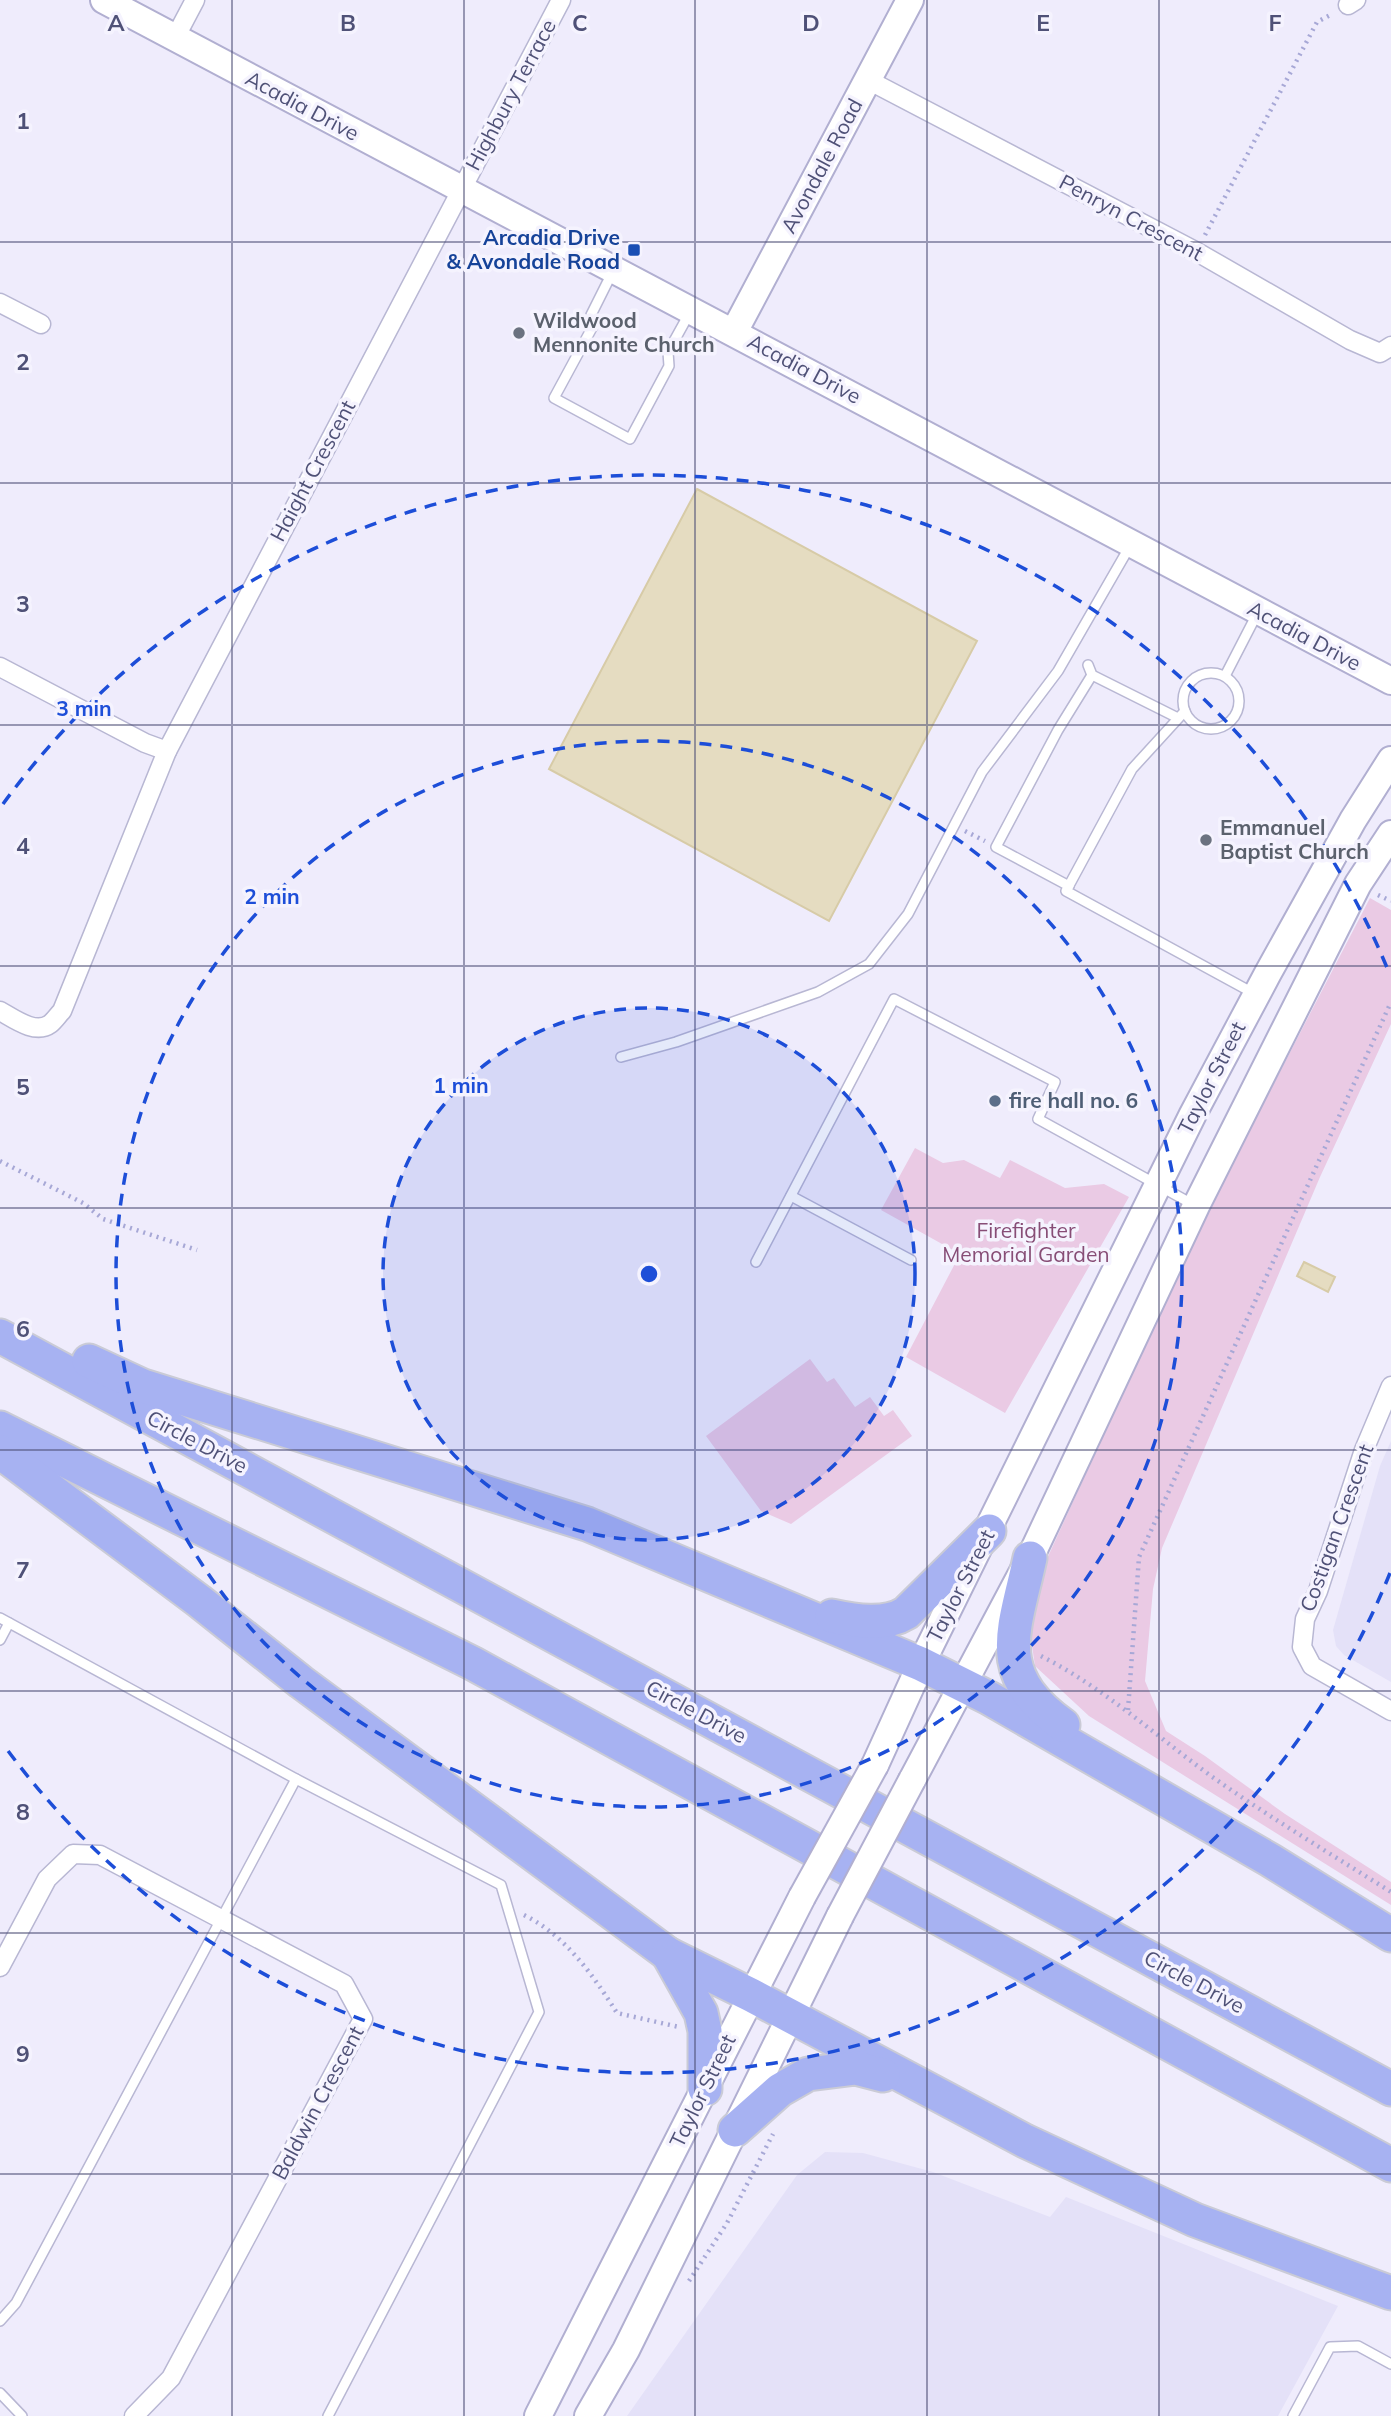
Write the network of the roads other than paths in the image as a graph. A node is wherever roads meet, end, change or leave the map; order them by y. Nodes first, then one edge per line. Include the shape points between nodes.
1 (104, 0) edge
2 (195, 0) edge
3 (561, 0) edge
4 (910, 0) edge
5 (175, 38) junction
6 (868, 80) junction
7 (460, 191) junction
8 (614, 270) junction
9 (0, 303) edge
10 (691, 309) junction
11 (41, 324) dead end
12 (734, 332) junction
13 (1391, 346) edge
14 (1131, 545) junction
15 (1258, 612) junction
16 (1088, 665) dead end
17 (0, 667) edge
18 (1092, 675) junction
19 (1225, 676) junction
20 (1391, 681) edge
21 (1182, 715) junction
22 (167, 751) junction
23 (1391, 760) edge
24 (1391, 834) edge
25 (1069, 886) junction
26 (1256, 994) junction
27 (0, 1011) edge
28 (621, 1057) dead end
29 (1158, 1186) junction
30 (791, 1196) junction
31 (1196, 1206) junction
32 (911, 1260) dead end
33 (756, 1262) dead end
34 (0, 1321) edge
35 (0, 1336) edge
36 (1391, 1385) edge
37 (0, 1428) edge
38 (0, 1452) edge
39 (989, 1531) junction
40 (1030, 1558) junction
41 (761, 1598) junction
42 (4, 1621) edge
43 (0, 1640) edge
44 (921, 1664) junction
45 (963, 1686) junction
46 (1391, 1711) edge
47 (296, 1779) junction
48 (1169, 1802) junction
49 (221, 1919) junction
50 (1391, 1935) edge
51 (668, 1954) junction
52 (0, 1967) edge
53 (751, 1995) junction
54 (790, 2016) junction
55 (910, 2081) junction
56 (705, 2089) junction
57 (1391, 2089) edge
58 (734, 2130) junction
59 (1391, 2165) edge
60 (1391, 2293) edge
61 (0, 2321) edge
62 (1391, 2364) edge
63 (0, 2393) edge
64 (22, 2416) edge
65 (134, 2416) edge
66 (328, 2416) edge
67 (538, 2416) edge
68 (588, 2416) edge
69 (1293, 2416) edge

1 - 5 main road, Acadia Drive
2 - 5 street
3 - 7 street, Highbury Terrace
4 - 6 main road, Avondale Road
5 - 7 main road, Acadia Drive
6 - 12 main road, Avondale Road
6 - 13 street, Penryn Crescent via 1197,252 1350,340 1380,352
7 - 8 main road, Acadia Drive
7 - 22 street, Haight Crescent
8 - 10 main road, Acadia Drive
8 - 10 lane via 591,315 593,326 554,398 630,439 669,366 668,352
9 - 11 street
10 - 12 main road, Acadia Drive
12 - 14 main road, Acadia Drive
14 - 15 main road, Acadia Drive
14 - 28 lane via 1058,671 982,772 908,914 869,964 818,992
15 - 19 lane
15 - 20 main road, Acadia Drive
16 - 18 lane
17 - 22 street
18 - 21 lane
18 - 25 lane via 996,847
19 - 21 lane via 1208,673 1193,679 1183,694
19 - 21 lane via 1239,701 1232,719 1206,728
21 - 25 lane via 1132,769
22 - 27 street, Haight Crescent via 62,1011 50,1025 39,1028
23 - 26 main road, Taylor Street
24 - 31 main road, Taylor Street via 1358,884
25 - 26 lane via 1066,891
26 - 29 main road, Taylor Street
29 - 30 lane via 1038,1119 1055,1082 894,999
29 - 31 lane
29 - 39 main road, Taylor Street
30 - 32 lane
30 - 33 lane
31 - 40 main road, Taylor Street
34 - 41 highway via 143,1385 587,1524
35 - 57 highway, Circle Drive
36 - 46 street, Costigan Crescent via 1305,1619 1302,1647 1312,1666
37 - 59 highway via 472,1663
38 - 51 highway
39 - 41 highway via 896,1620 856,1621
39 - 44 main road, Taylor Street
40 - 45 main road, Taylor Street
40 - 48 highway via 1013,1638 1018,1678 1046,1713
41 - 44 highway
42 - 43 lane
42 - 47 lane
44 - 45 highway
44 - 53 main road, Taylor Street, bridge via 875,1765
45 - 48 highway
45 - 54 main road, Taylor Street, bridge
47 - 49 lane
47 - 66 lane via 501,1885 539,2012
48 - 50 highway
49 - 52 street, Baldwin Crescent via 100,1855 73,1854 47,1879
49 - 61 lane via 16,2303
49 - 65 street, Baldwin Crescent via 344,1984 363,2019 171,2378
51 - 53 highway
51 - 56 highway via 701,2013
53 - 54 highway
53 - 56 main road, Taylor Street
54 - 55 highway
54 - 58 main road, Taylor Street
55 - 58 highway via 856,2068 808,2074 780,2090
55 - 60 highway via 1025,2141 1195,2220
56 - 67 main road, Taylor Street
58 - 68 main road, Taylor Street via 626,2350
62 - 69 lane via 1358,2346 1330,2347
63 - 64 lane

